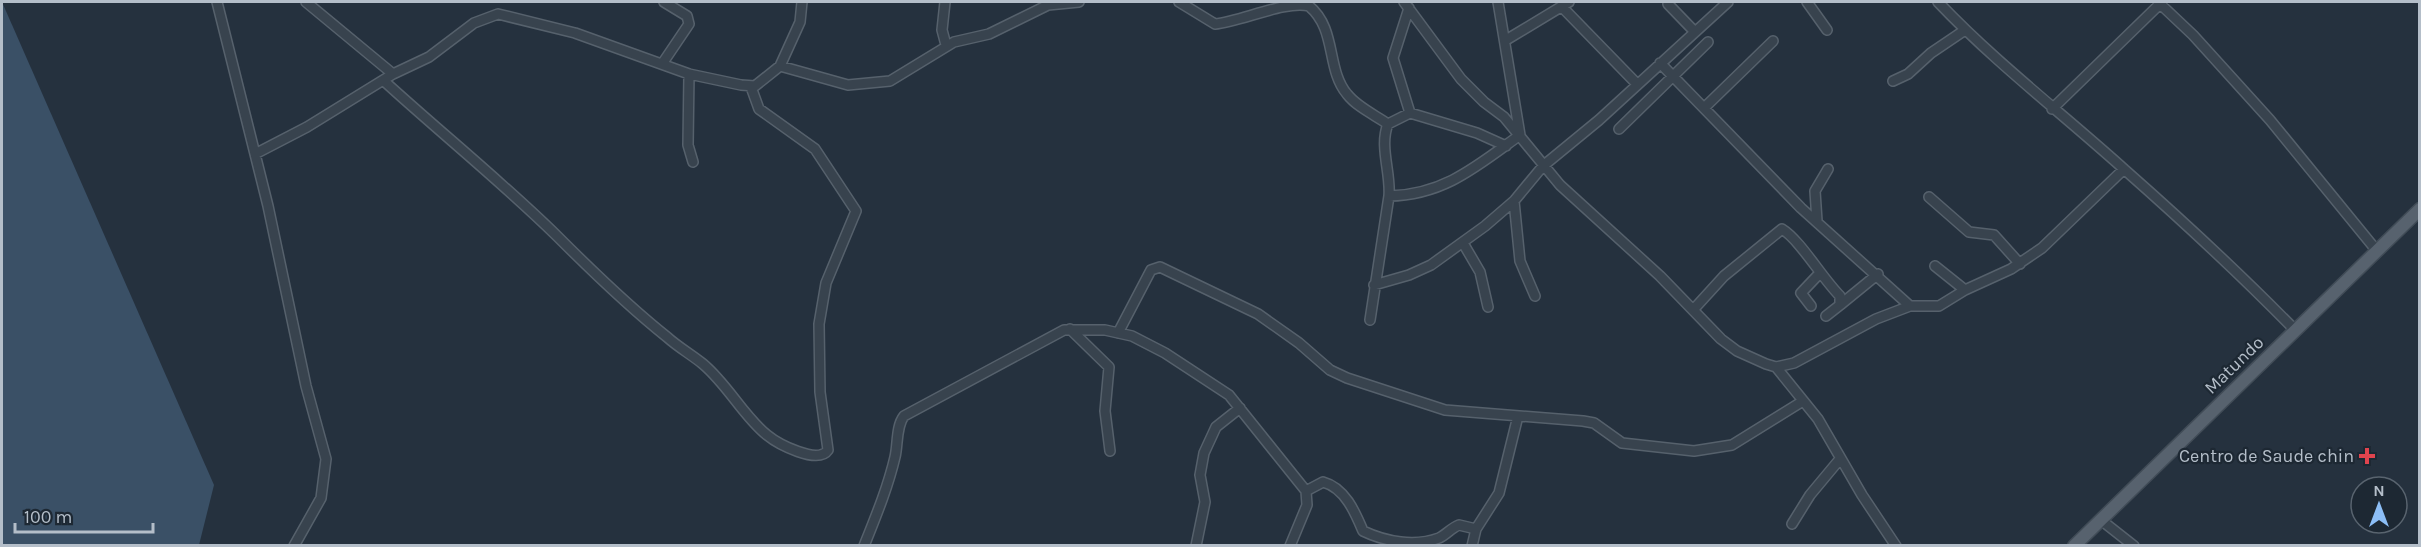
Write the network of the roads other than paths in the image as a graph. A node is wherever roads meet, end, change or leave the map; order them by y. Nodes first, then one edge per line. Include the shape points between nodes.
1 (217, 2) edge
2 (306, 2) edge
3 (664, 2) edge
4 (802, 2) edge
5 (945, 2) edge
6 (1079, 2) edge
7 (1179, 2) edge
8 (1498, 2) edge
9 (1667, 2) edge
10 (1728, 2) edge
11 (1807, 2) edge
12 (1938, 2) edge
13 (2160, 2) edge
14 (1566, 4) edge
15 (1406, 5) edge
16 (1827, 30) dead end
17 (1965, 30) junction
18 (1695, 32) junction
19 (1506, 40) junction
20 (1773, 41) dead end
21 (1708, 42) dead end
22 (946, 45) junction
23 (1660, 63) junction
24 (662, 64) junction
25 (780, 66) junction
26 (393, 74) junction
27 (689, 74) junction
28 (1672, 76) junction
29 (384, 81) junction
30 (1893, 81) dead end
31 (1637, 84) junction
32 (751, 87) junction
33 (1704, 108) junction
34 (2052, 109) junction
35 (1410, 113) junction
36 (1388, 124) junction
37 (1619, 129) dead end
38 (1520, 135) junction
39 (1506, 146) junction
40 (255, 154) junction
41 (693, 162) dead end
42 (1543, 166) junction
43 (2124, 169) junction
44 (1828, 170) dead end
45 (1389, 196) junction
46 (1929, 196) dead end
47 (1514, 201) junction
48 (2420, 209) edge
49 (1817, 221) junction
50 (1463, 243) junction
51 (2377, 252) junction
52 (2020, 264) junction
53 (1935, 266) dead end
54 (1819, 274) junction
55 (1878, 274) junction
56 (1374, 285) junction
57 (1965, 290) junction
58 (1536, 297) dead end
59 (1840, 305) junction
60 (1811, 306) dead end
61 (1910, 306) junction
62 (1488, 307) dead end
63 (1693, 310) junction
64 (1826, 316) dead end
65 (1370, 320) dead end
66 (1070, 329) junction
67 (2295, 330) junction
68 (1118, 333) junction
69 (1776, 367) junction
70 (1803, 401) junction
71 (1240, 408) junction
72 (1518, 416) junction
73 (1110, 451) dead end
74 (1840, 459) junction
75 (1306, 491) junction
76 (2101, 520) junction
77 (1792, 524) dead end
78 (1476, 529) junction
79 (294, 546) edge
80 (864, 546) edge
81 (1196, 546) edge
82 (1290, 546) edge
83 (1472, 546) edge
84 (1896, 546) edge
85 (2074, 546) edge
86 (2134, 546) edge

1 - 40 street
2 - 26 street
3 - 24 street via 687,16 689,24
4 - 25 street via 800,22
5 - 22 street via 942,30
6 - 22 street via 1048,5 989,34
7 - 36 street via 1215,24 1269,9 1309,6 1324,26 1346,94
8 - 19 street
9 - 18 street
10 - 18 street
11 - 16 street
12 - 17 street
13 - 34 street
13 - 51 street via 2270,120
14 - 19 street
14 - 31 street
15 - 35 street via 1393,58
15 - 38 street via 1461,79
17 - 30 street
17 - 34 street
18 - 23 street
19 - 38 street
20 - 33 street
21 - 28 street
22 - 25 street via 890,81 863,85 833,82
23 - 28 street
23 - 31 street
24 - 26 street via 575,33 498,14 474,22 429,57
24 - 27 street
25 - 32 street
26 - 29 street
27 - 32 street
27 - 41 street via 688,146
28 - 33 street
28 - 37 street
29 - 32 street via 584,265 727,386 765,434 796,451 816,456 828,450 820,385 823,294 856,211 815,149 759,109
29 - 40 street
31 - 42 street
33 - 49 street
34 - 43 street
35 - 36 street
35 - 39 street
36 - 45 street via 1385,142
38 - 39 street
38 - 42 street
39 - 45 street via 1439,187 1416,195
40 - 79 street via 326,459 321,498
42 - 47 street
42 - 63 street
43 - 52 street via 2042,248
43 - 67 street via 2240,274
44 - 49 street via 1815,191
45 - 56 street
46 - 52 street via 1969,232 1994,235
47 - 50 street
47 - 58 street via 1520,261
48 - 51 main road, Matundo
49 - 55 street
50 - 56 street via 1422,269
50 - 62 street via 1480,272
51 - 67 main road, Matundo
52 - 57 street
53 - 57 street
54 - 59 street via 1840,296
54 - 60 street via 1801,293
54 - 63 street via 1803,249 1785,229 1780,229 1724,276
55 - 59 street
55 - 61 street
56 - 65 street
57 - 61 street via 1939,306
59 - 64 street
61 - 69 street via 1794,363
63 - 69 street via 1737,351
66 - 68 street
66 - 73 street via 1109,367 1105,411
66 - 80 street via 904,417 887,486
67 - 76 main road, Matundo
68 - 71 street via 1165,353 1216,386
68 - 72 street via 1151,270 1160,267 1258,314 1338,375 1435,408
69 - 70 street
70 - 72 street via 1732,445 1694,451 1622,443 1594,423
70 - 74 street
71 - 75 street
71 - 81 street via 1216,427 1204,453 1200,475 1205,502
72 - 78 street via 1499,494
74 - 77 street
74 - 84 street
75 - 78 street via 1323,482 1331,485 1356,510 1364,531 1389,542 1417,544 1439,538 1459,525
75 - 82 street via 1307,505
76 - 85 main road, Matundo
76 - 86 street
78 - 83 street

